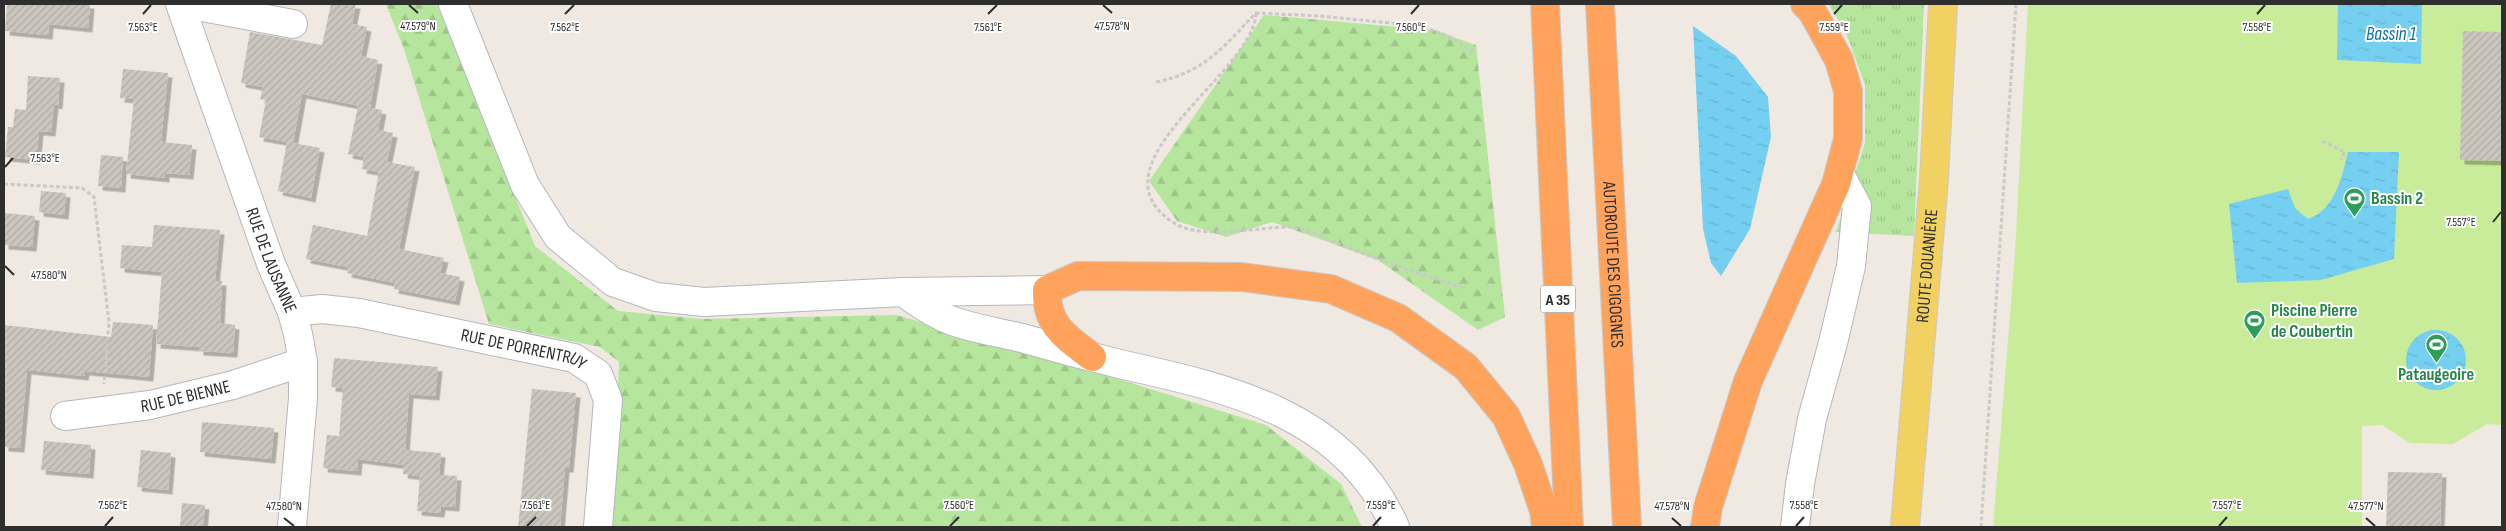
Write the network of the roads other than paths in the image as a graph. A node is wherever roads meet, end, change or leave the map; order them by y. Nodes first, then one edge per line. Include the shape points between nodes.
1 (180, 4) edge
2 (186, 4) edge
3 (453, 4) edge
4 (1545, 4) edge
5 (1600, 4) edge
6 (1805, 4) edge
7 (1944, 4) edge
8 (244, 9) edge
9 (293, 24) dead end
10 (1840, 174) junction
11 (1046, 290) junction
12 (903, 292) junction
13 (292, 312) junction
14 (1092, 357) junction
15 (304, 362) junction
16 (65, 416) dead end
17 (292, 527) edge
18 (598, 527) edge
19 (1395, 527) edge
20 (1546, 527) edge
21 (1569, 527) edge
22 (1627, 527) edge
23 (1705, 527) edge
24 (1795, 527) edge
25 (1905, 527) edge

1 - 13 street, RUE DE LAUSANNE via 271,264
2 - 8 street
3 - 12 street via 525,185 558,237 612,282 656,297 704,302
4 - 21 highway, A 35
5 - 22 highway, AUTOROUTE DES CIGOGNES
6 - 10 highway via 1839,60 1848,91 1848,139
7 - 25 main road, ROUTE DOUANIÈRE via 1934,179
8 - 9 street
10 - 23 highway via 1748,381 1708,507
10 - 24 street via 1857,206 1851,266 1812,419
11 - 12 street
11 - 14 highway via 1046,305 1053,324
11 - 20 highway via 1078,276 1242,277 1331,289 1398,318 1466,367 1506,416 1528,464
12 - 14 street via 943,318
13 - 15 street, RUE DE LAUSANNE
13 - 18 street, RUE DE PORRENTRUY via 322,309 359,313 574,358 598,374 608,400
14 - 19 street via 1229,391 1291,417 1337,448 1356,466 1374,489
15 - 16 street, RUE DE BIENNE via 224,388 150,405
15 - 17 street, RUE DE LAUSANNE

